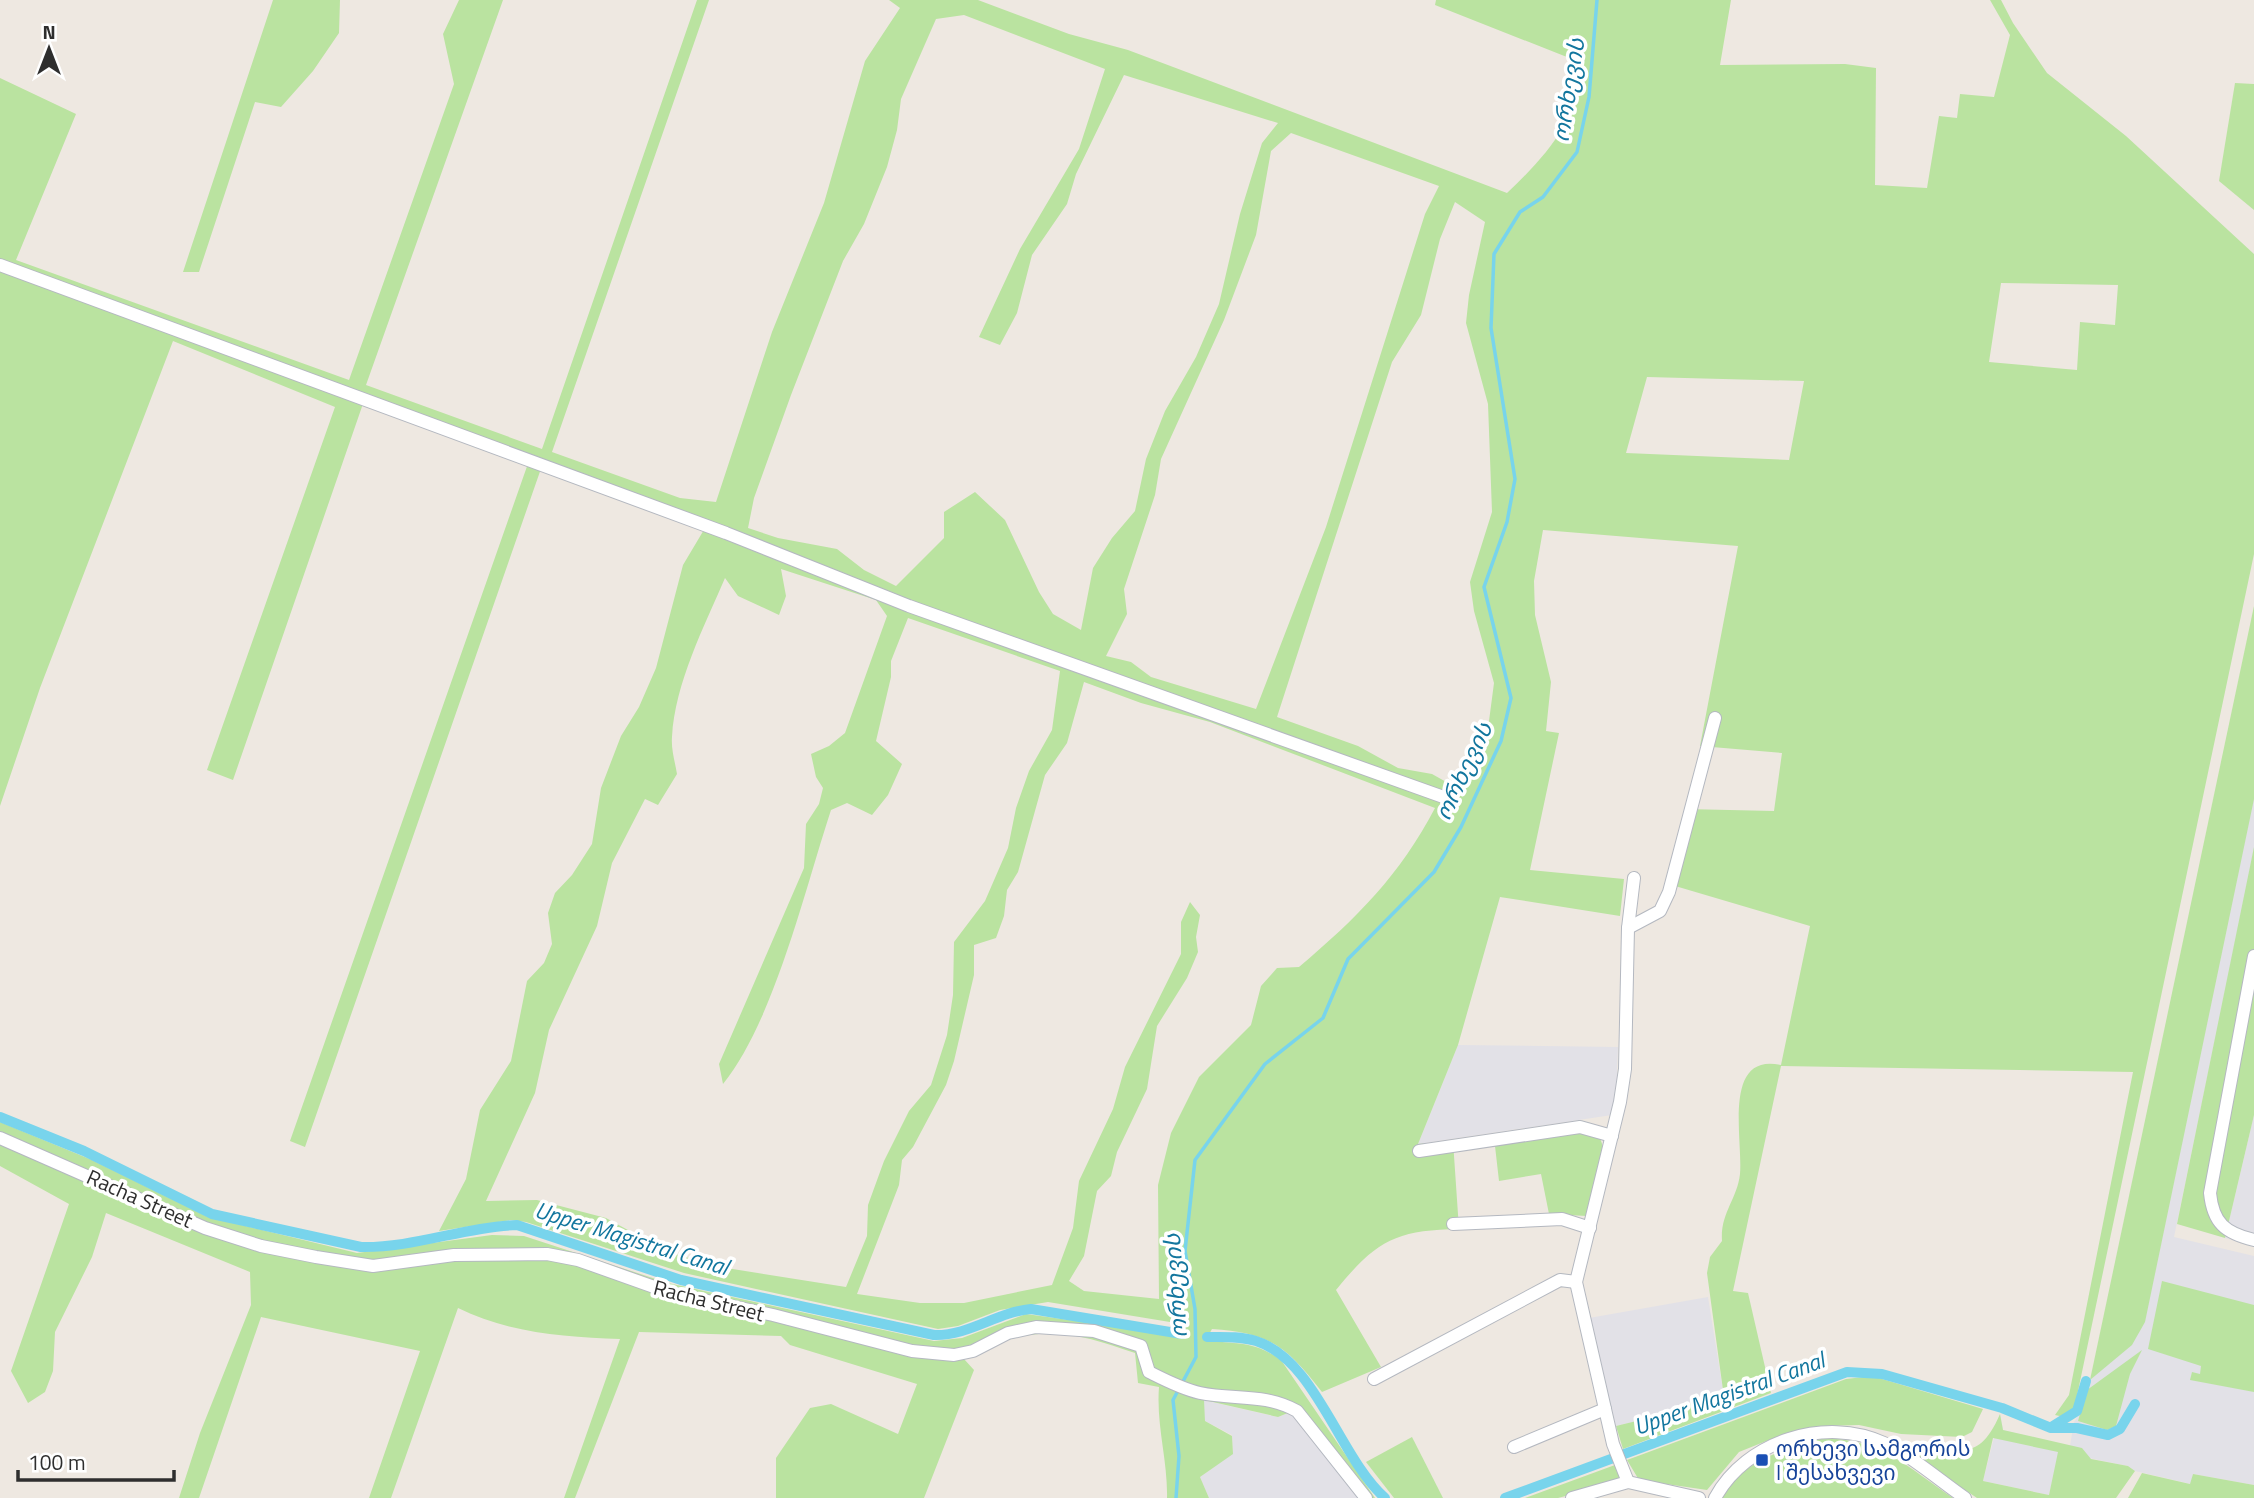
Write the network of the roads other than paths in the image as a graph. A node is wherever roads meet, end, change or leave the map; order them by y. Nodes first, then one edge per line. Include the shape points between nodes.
1 (0, 265) edge
2 (1715, 718) dead end
3 (1449, 799) dead end
4 (1634, 878) dead end
5 (1628, 929) junction
6 (2254, 956) edge
7 (1612, 1136) junction
8 (0, 1138) edge
9 (1419, 1151) dead end
10 (1453, 1224) dead end
11 (1590, 1228) junction
12 (2254, 1240) edge
13 (1576, 1282) junction
14 (1374, 1379) dead end
15 (1605, 1409) junction
16 (1514, 1447) dead end
17 (1628, 1482) junction
18 (1366, 1498) edge
19 (1572, 1498) edge
20 (1699, 1498) edge
21 (1715, 1498) edge
22 (1965, 1498) edge

1 - 3 street via 726,533 909,606
2 - 5 street via 1669,892 1660,911
4 - 5 street
5 - 7 street via 1625,1069
6 - 12 street via 2210,1193 2212,1210 2222,1228
7 - 9 street via 1580,1127
7 - 11 street
8 - 18 street, Racha Street via 205,1228 261,1246 373,1266 454,1255 547,1254 578,1260 671,1293 912,1352 954,1356 1008,1333 1036,1327 1094,1331 1141,1346 1149,1372 1174,1384 1206,1394 1264,1399 1297,1411
10 - 11 street via 1562,1220
11 - 13 street
13 - 14 street via 1560,1280
13 - 15 street
15 - 16 street
15 - 17 street via 1612,1444
17 - 19 street
17 - 20 street
21 - 22 street via 1725,1479 1743,1463 1779,1442 1824,1430 1853,1433 1885,1444

